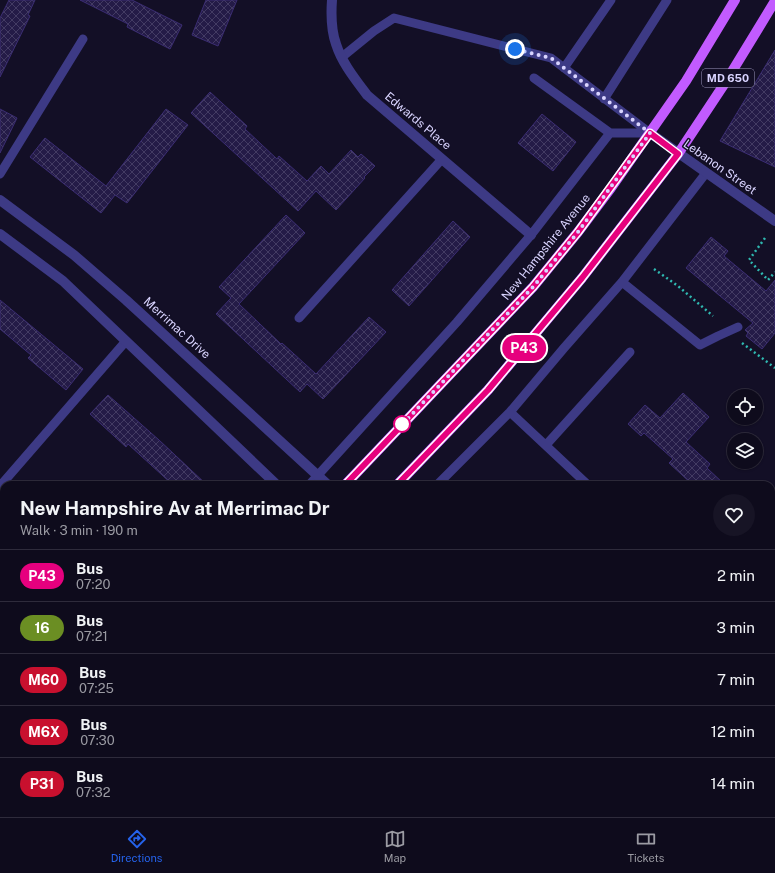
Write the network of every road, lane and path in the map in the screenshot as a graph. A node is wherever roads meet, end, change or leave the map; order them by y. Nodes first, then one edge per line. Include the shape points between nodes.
1 (332, 0) edge
2 (611, 0) edge
3 (667, 0) edge
4 (735, 0) edge
5 (774, 3) edge
6 (83, 39) dead end
7 (342, 57) junction
8 (564, 68) junction
9 (534, 78) dead end
10 (604, 98) junction
11 (610, 133) junction
12 (650, 133) junction
13 (678, 154) junction
14 (442, 159) junction
15 (706, 173) junction
16 (0, 174) edge
17 (0, 200) edge
18 (775, 221) edge
19 (0, 234) edge
20 (531, 235) junction
21 (765, 238) dead end
22 (654, 268) dead end
23 (775, 272) edge
24 (622, 282) junction
25 (713, 316) dead end
26 (299, 318) dead end
27 (738, 327) dead end
28 (126, 341) junction
29 (742, 343) dead end
30 (630, 352) dead end
31 (775, 368) edge
32 (510, 412) junction
33 (546, 445) junction
34 (318, 475) junction
35 (4, 481) edge
36 (274, 481) edge
37 (312, 481) edge
38 (324, 481) edge
39 (349, 481) edge
40 (401, 481) edge
41 (441, 481) edge
42 (584, 481) edge

1 - 7 street, Edwards Place via 333,31
2 - 8 lane
3 - 10 lane
4 - 12 main road, New Hampshire Avenue / MD 650 via 686,81
5 - 13 main road, MD 650
6 - 16 lane
7 - 8 lane via 394,18 551,58
7 - 14 street, Edwards Place via 367,95
8 - 10 lane
9 - 11 lane
10 - 12 lane
11 - 12 lane
11 - 20 lane
12 - 13 street, Lebanon Street
12 - 39 main road, New Hampshire Avenue / MD 650 via 578,232 533,287
13 - 15 street, Lebanon Street
13 - 40 main road, MD 650 via 582,278 488,390
14 - 20 street, Edwards Place
14 - 26 lane
15 - 18 street, Lebanon Street
15 - 24 lane
17 - 34 street, Merrimac Drive via 74,255
19 - 28 street via 63,281
20 - 34 lane via 457,322
21 - 23 path via 749,260 768,280
22 - 25 path
24 - 27 lane via 700,345
24 - 32 lane
28 - 35 lane
28 - 36 street
29 - 31 path
30 - 33 lane
32 - 33 lane
32 - 41 lane
33 - 42 lane
34 - 37 lane
34 - 38 street, Merrimac Drive

